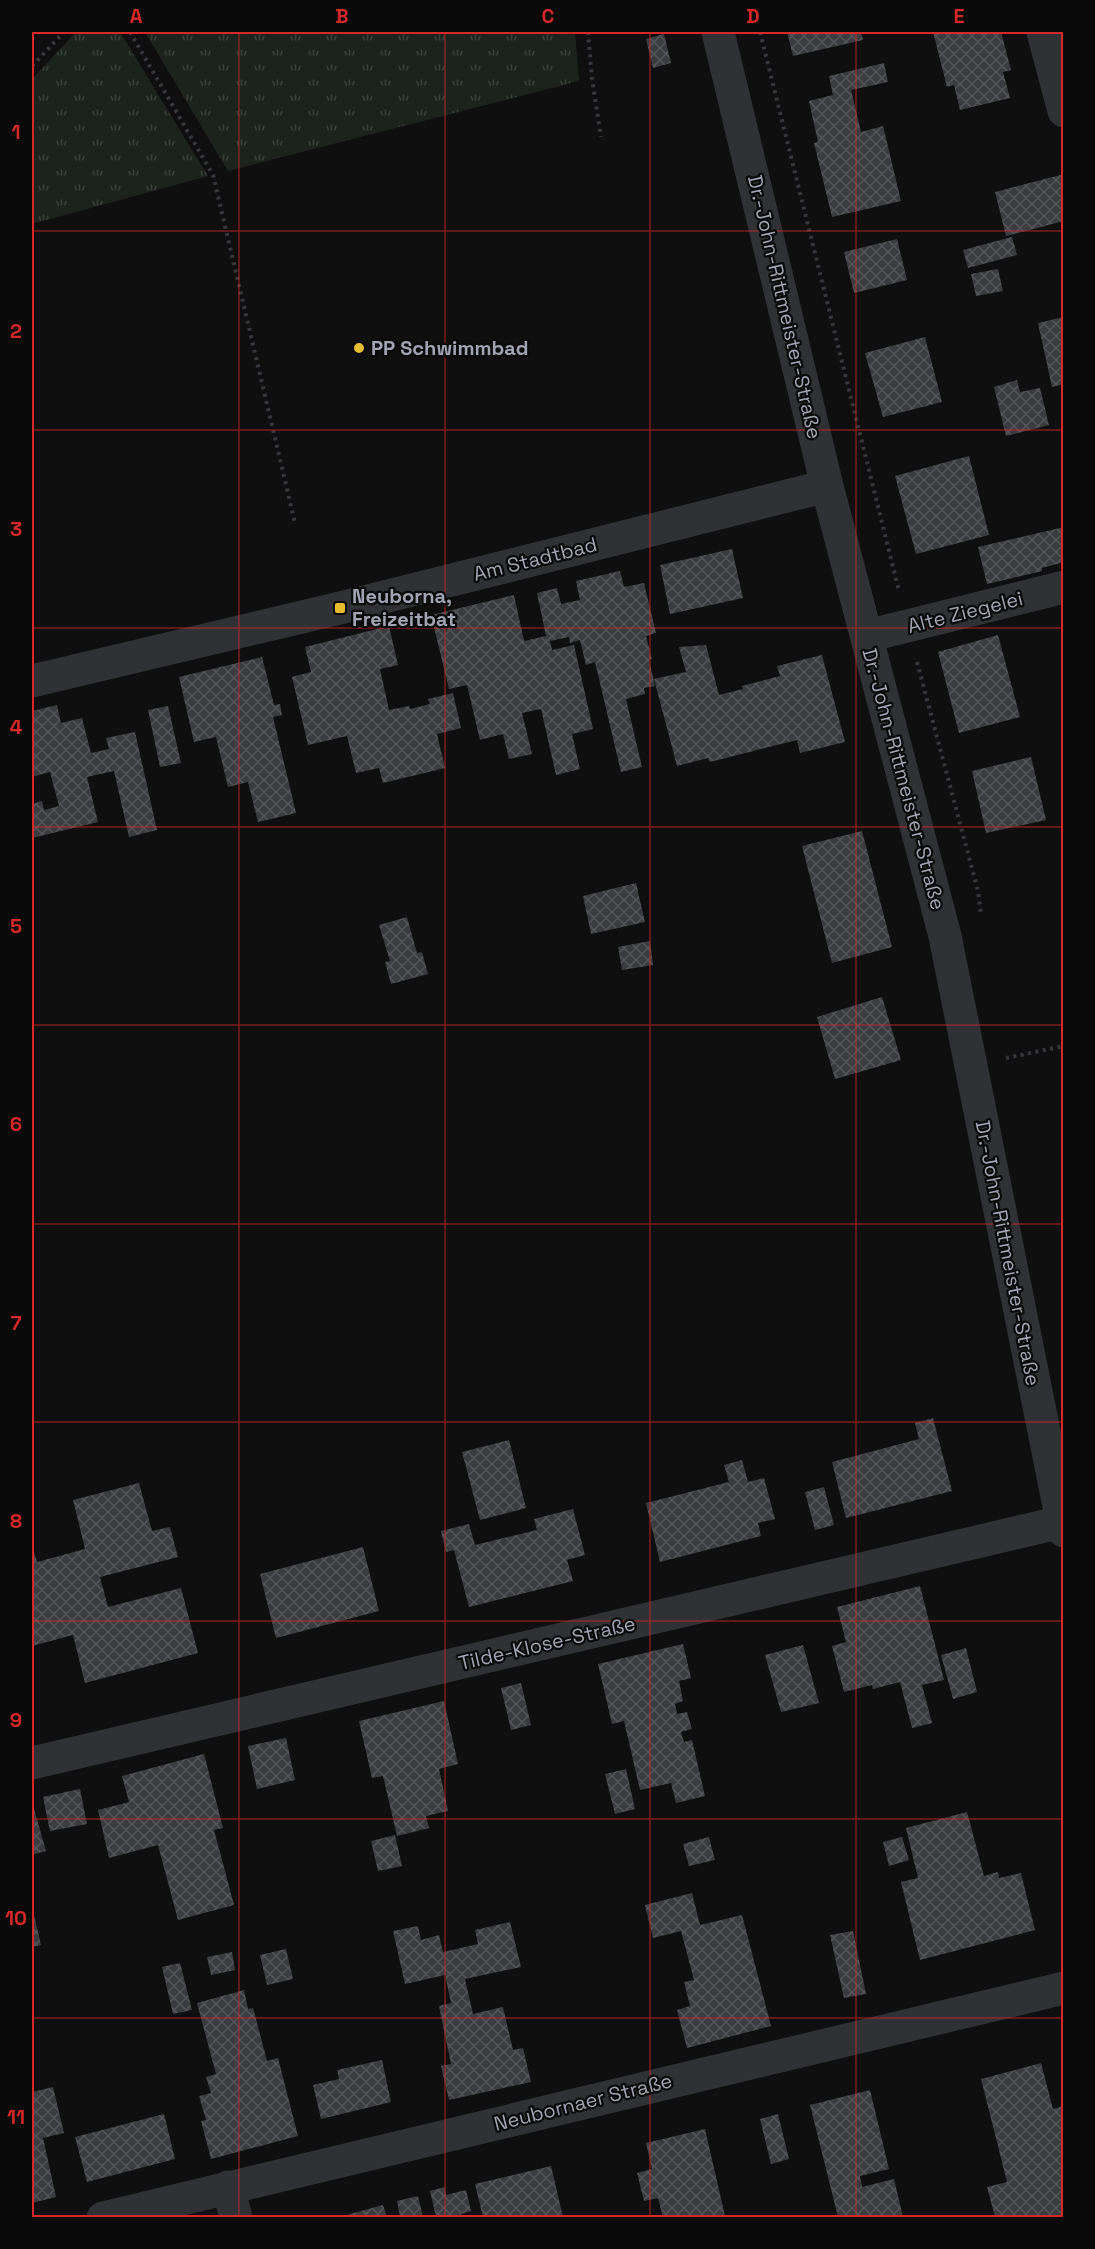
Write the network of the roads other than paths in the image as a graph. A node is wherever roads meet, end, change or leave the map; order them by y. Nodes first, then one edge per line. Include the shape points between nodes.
1 (718, 32) edge
2 (1043, 32) edge
3 (1064, 111) edge
4 (827, 486) junction
5 (1064, 587) edge
6 (867, 636) junction
7 (32, 681) edge
8 (1063, 1527) edge
9 (32, 1763) edge
10 (1064, 1988) edge
11 (232, 2202) edge
12 (103, 2217) edge

1 - 4 street, Dr.-John-Rittmeister-Straße
2 - 3 street
4 - 6 street, Dr.-John-Rittmeister-Straße
4 - 7 street, Am Stadtbad
5 - 6 street, Alte Ziegelei
6 - 8 street, Dr.-John-Rittmeister-Straße via 945,936
8 - 9 street, Tilde-Klose-Straße
10 - 11 street, Neubornaer Straße via 937,2017
11 - 12 street, Neubornaer Straße

